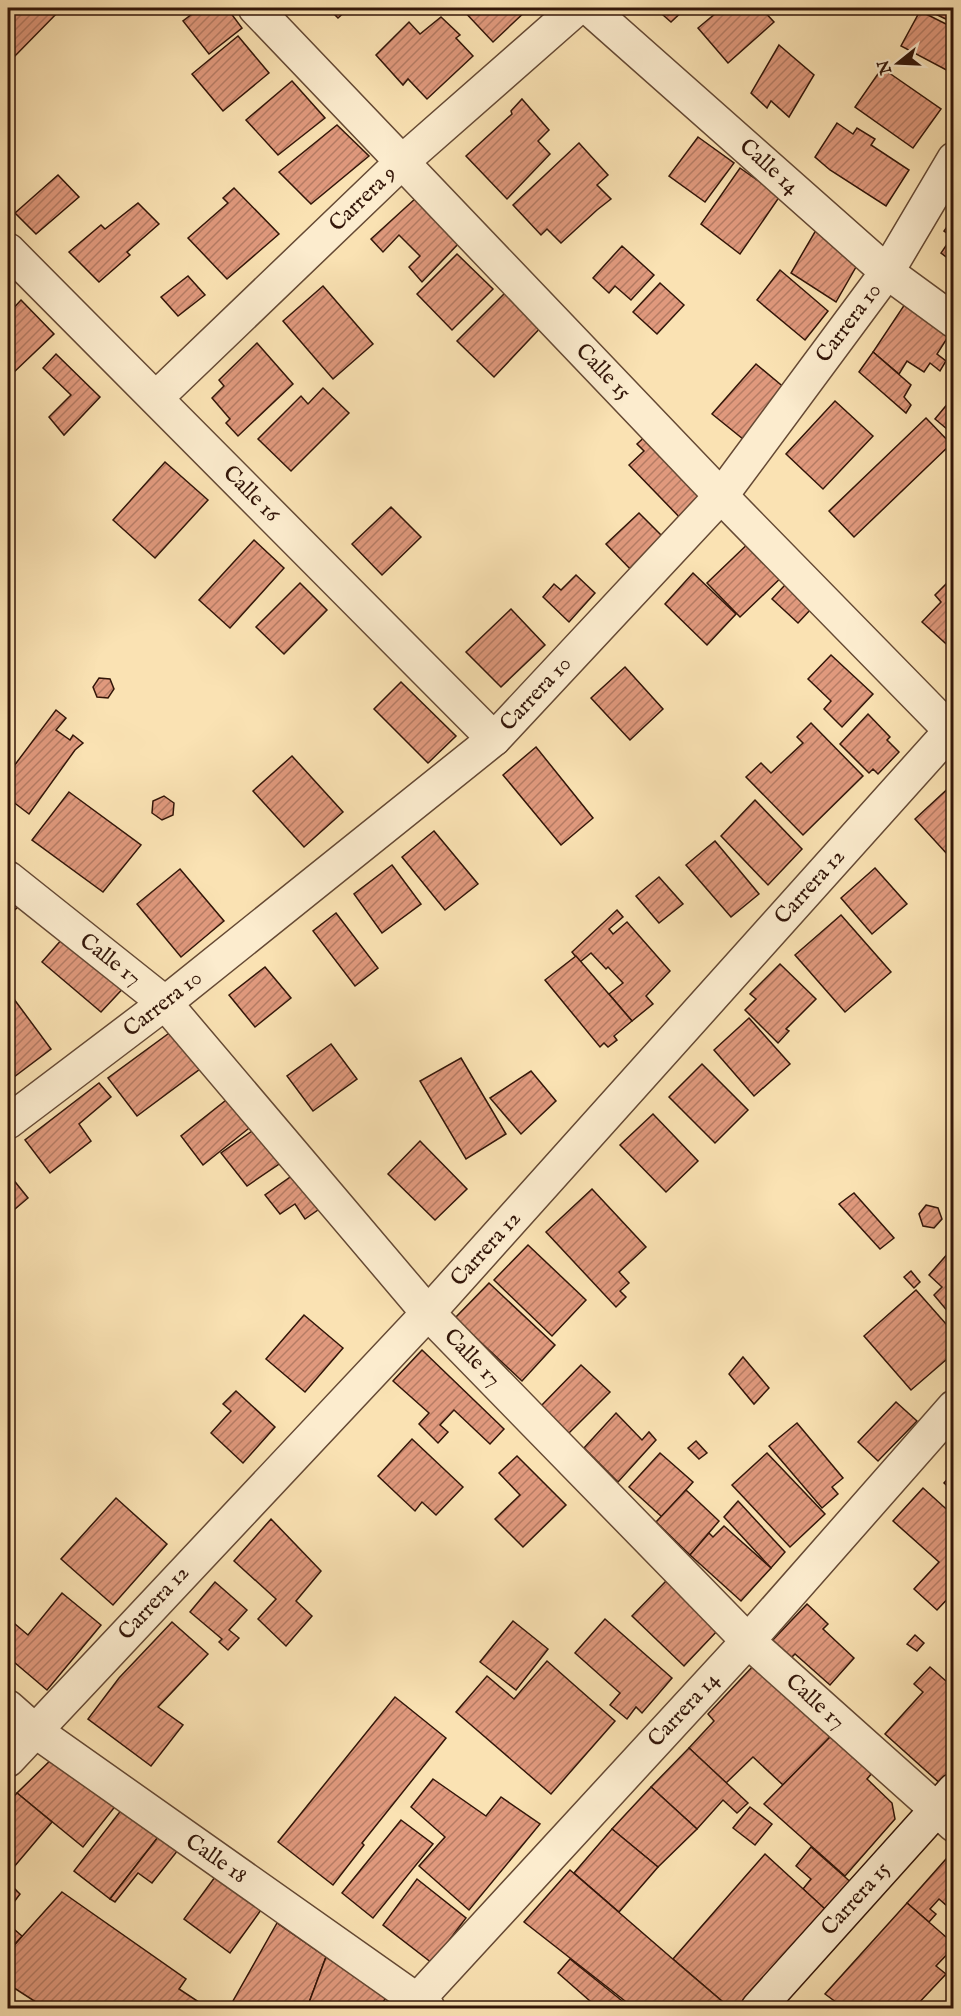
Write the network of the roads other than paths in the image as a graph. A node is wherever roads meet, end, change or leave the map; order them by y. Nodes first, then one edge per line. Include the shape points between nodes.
1 (255, 8) edge
2 (577, 8) edge
3 (589, 8) edge
4 (954, 159) edge
5 (403, 161) junction
6 (8, 250) edge
7 (887, 272) junction
8 (954, 321) edge
9 (156, 398) junction
10 (721, 496) junction
11 (953, 730) edge
12 (494, 739) junction
13 (8, 878) edge
14 (165, 1003) junction
15 (8, 1122) edge
16 (428, 1313) junction
17 (954, 1407) edge
18 (748, 1641) junction
19 (8, 1707) edge
20 (34, 1730) junction
21 (8, 1760) edge
22 (947, 1808) edge
23 (418, 2006) edge
24 (758, 2008) edge

1 - 5 street, Calle 15
2 - 5 street, Carrera 9
3 - 7 street, Calle 14
4 - 7 street, Carrera 10
5 - 9 street, Carrera 9
5 - 10 street, Calle 15
6 - 9 street, Calle 16
7 - 8 street, Calle 14
7 - 10 street, Carrera 10
9 - 12 street, Calle 16
10 - 11 street, Calle 15
10 - 12 street, Carrera 10
11 - 16 street, Carrera 12
12 - 14 street, Carrera 10
13 - 14 street, Calle 17
14 - 15 street, Carrera 10
14 - 16 street, Calle 17
16 - 18 street, Calle 17
16 - 20 street, Carrera 12
17 - 18 street, Carrera 14
18 - 22 street, Calle 17
18 - 23 street, Carrera 14
19 - 20 street, Calle 18
20 - 21 street, Carrera 12
20 - 23 street, Calle 18
22 - 24 street, Carrera 15

